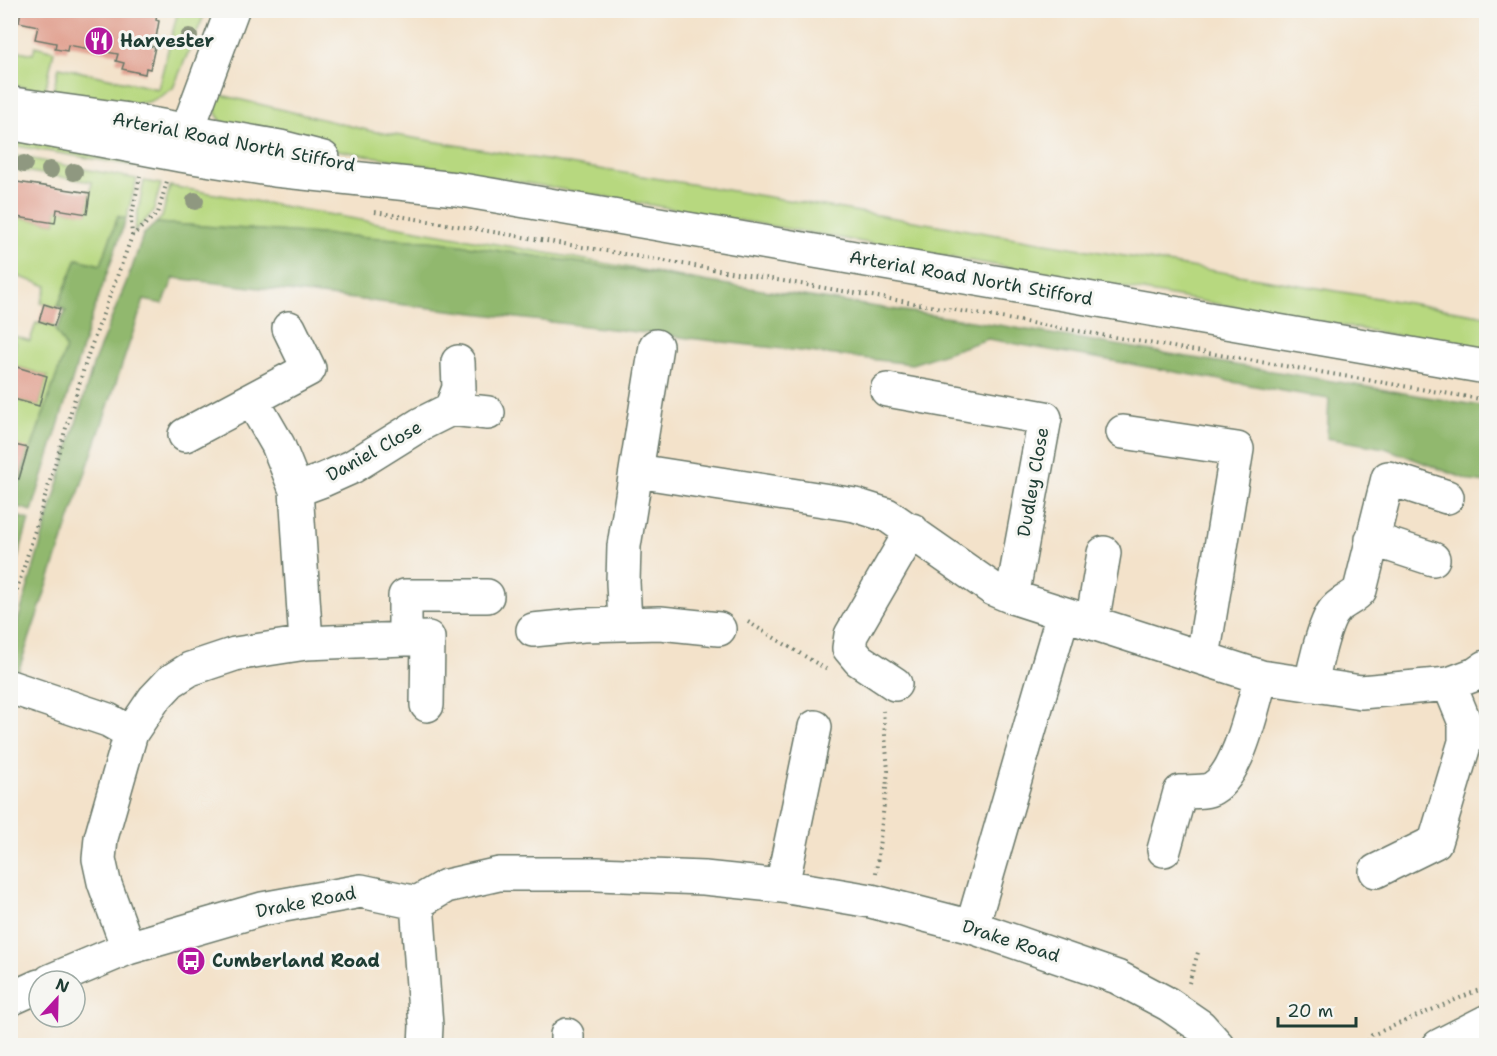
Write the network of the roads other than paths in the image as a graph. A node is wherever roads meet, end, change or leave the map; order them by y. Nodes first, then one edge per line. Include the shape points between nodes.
1 (232, 10) edge
2 (10, 104) edge
3 (10, 123) edge
4 (187, 131) junction
5 (456, 189) junction
6 (289, 328) dead end
7 (656, 346) dead end
8 (458, 362) dead end
9 (1486, 367) edge
10 (887, 390) dead end
11 (252, 400) junction
12 (451, 409) junction
13 (488, 413) dead end
14 (1123, 432) dead end
15 (186, 435) dead end
16 (637, 471) junction
17 (296, 490) junction
18 (1447, 497) dead end
19 (912, 530) junction
20 (1372, 539) junction
21 (1104, 553) dead end
22 (1433, 558) dead end
23 (488, 596) dead end
24 (1012, 597) junction
25 (1077, 619) junction
26 (625, 624) junction
27 (719, 629) dead end
28 (533, 630) dead end
29 (405, 639) junction
30 (306, 644) junction
31 (1203, 657) junction
32 (1486, 667) edge
33 (1261, 677) junction
34 (895, 684) dead end
35 (1449, 684) junction
36 (1311, 686) junction
37 (10, 687) edge
38 (427, 705) dead end
39 (815, 727) dead end
40 (131, 733) junction
41 (1164, 850) dead end
42 (1376, 871) dead end
43 (782, 886) junction
44 (417, 903) junction
45 (972, 927) junction
46 (128, 948) junction
47 (78, 969) edge
48 (27, 991) edge
49 (10, 999) edge
50 (1486, 1022) edge
51 (425, 1046) edge
52 (1218, 1046) edge
53 (1439, 1046) edge

1 - 4 street
2 - 4 street, Arterial Road North Stifford
3 - 5 street, Arterial Road North Stifford via 275,170
4 - 5 street, Arterial Road North Stifford via 280,147
5 - 9 street, Arterial Road North Stifford
6 - 11 street via 309,369
7 - 16 street
8 - 12 street via 459,388
10 - 24 street, Dudley Close via 1045,418
11 - 15 street
11 - 17 street via 278,445
12 - 13 street
12 - 17 street, Daniel Close via 352,467
14 - 31 street via 1237,449
16 - 19 street via 855,505 886,514
16 - 26 street via 624,546
17 - 30 street
18 - 20 street via 1388,478
19 - 24 street via 993,589
19 - 34 street via 850,635 849,648 859,660
20 - 22 street
20 - 36 street via 1360,590 1333,612
21 - 25 street
23 - 29 street via 405,596
24 - 25 street
25 - 31 street
25 - 45 street
26 - 27 street
26 - 28 street
29 - 30 street
29 - 38 street via 428,638
30 - 40 street via 235,654 190,669 154,699
31 - 33 street
32 - 35 street
33 - 36 street
33 - 41 street via 1238,755 1212,789 1180,792
35 - 36 street via 1361,693
35 - 42 street via 1465,723 1465,742 1442,851
37 - 40 street via 108,720
39 - 43 street
40 - 46 street via 101,838 99,859
43 - 44 street, Drake Road via 704,878 499,874 446,886
43 - 45 street, Drake Road via 871,902
44 - 46 street, Drake Road via 361,891 262,909
44 - 51 street
45 - 52 street, Drake Road via 1118,977 1200,1026
46 - 47 street, Drake Road
48 - 49 street
50 - 53 street

